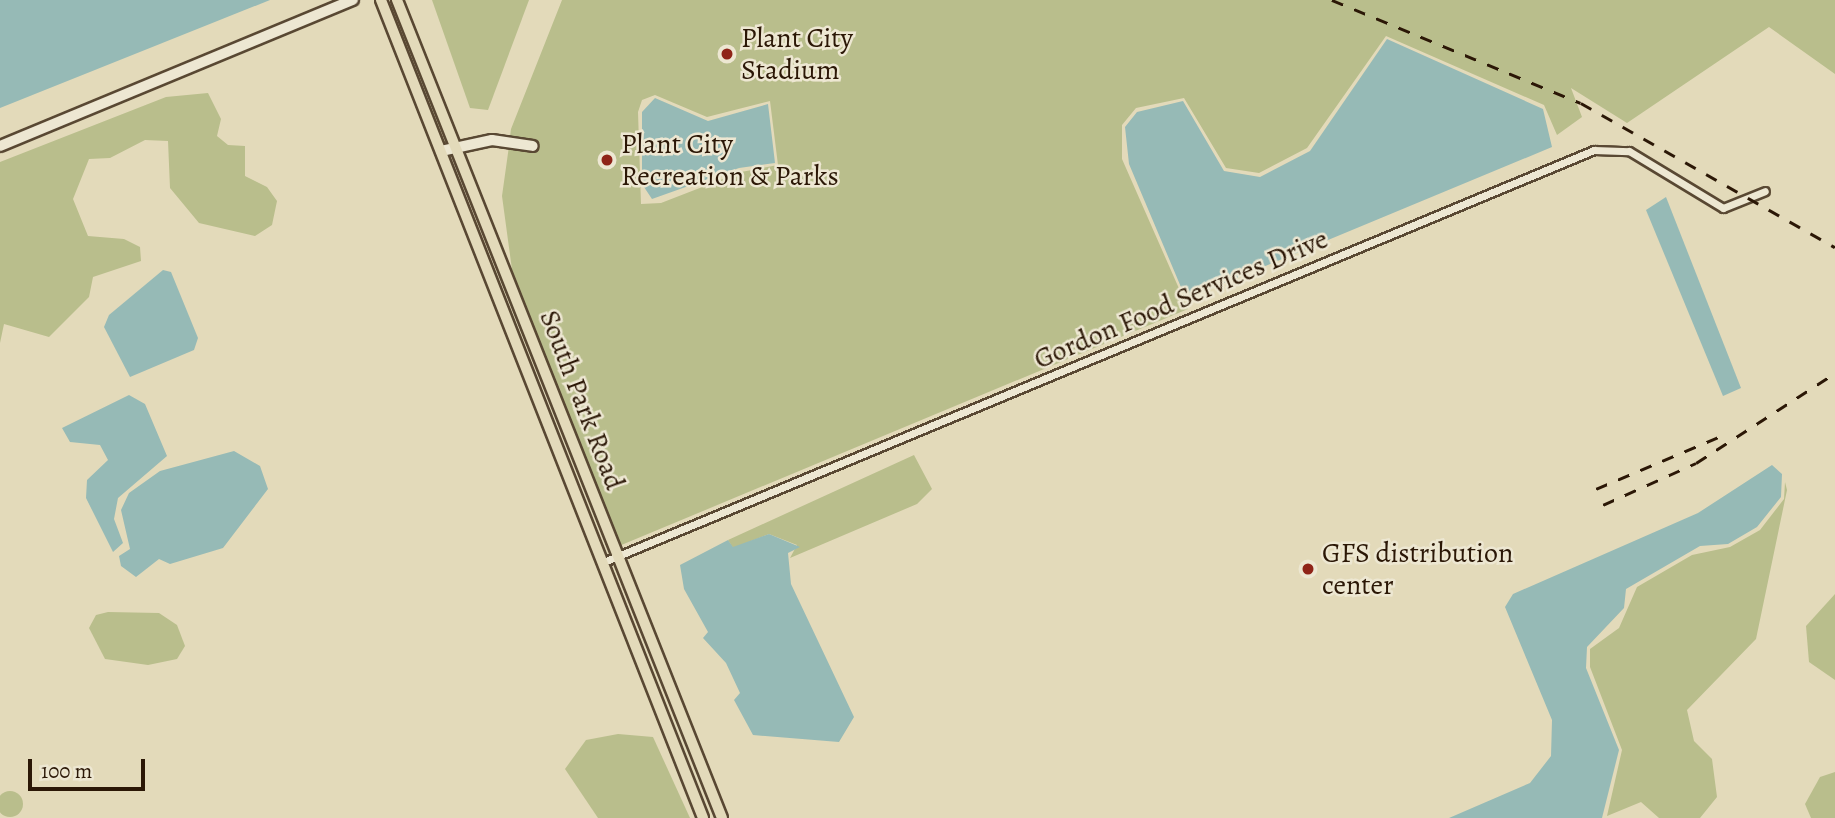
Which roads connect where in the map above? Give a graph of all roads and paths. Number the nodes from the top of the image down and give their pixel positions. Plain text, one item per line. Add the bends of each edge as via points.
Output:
1 (353, 0) edge
2 (381, 0) edge
3 (391, 0) edge
4 (397, 0) edge
5 (432, 86) junction
6 (0, 146) edge
7 (533, 146) dead end
8 (448, 150) junction
9 (1765, 191) dead end
10 (492, 277) junction
11 (571, 437) junction
12 (556, 438) junction
13 (619, 557) junction
14 (606, 561) junction
15 (639, 609) junction
16 (703, 818) edge
17 (722, 818) edge

1 - 6 street
2 - 8 main road, South Park Road
3 - 5 main road
4 - 5 main road, South Park Road
5 - 8 main road, South Park Road
7 - 8 street via 492,140
8 - 10 main road, South Park Road
8 - 11 main road, South Park Road via 501,258
9 - 13 street, Gordon Food Services Drive via 1723,208 1629,151 1594,150
10 - 11 main road via 508,291
10 - 12 main road, South Park Road
11 - 13 main road, South Park Road
12 - 13 main road
12 - 14 main road, South Park Road
13 - 14 street, Gordon Food Services Drive
13 - 15 main road, South Park Road
14 - 15 main road
14 - 16 main road, South Park Road
15 - 17 main road, South Park Road

